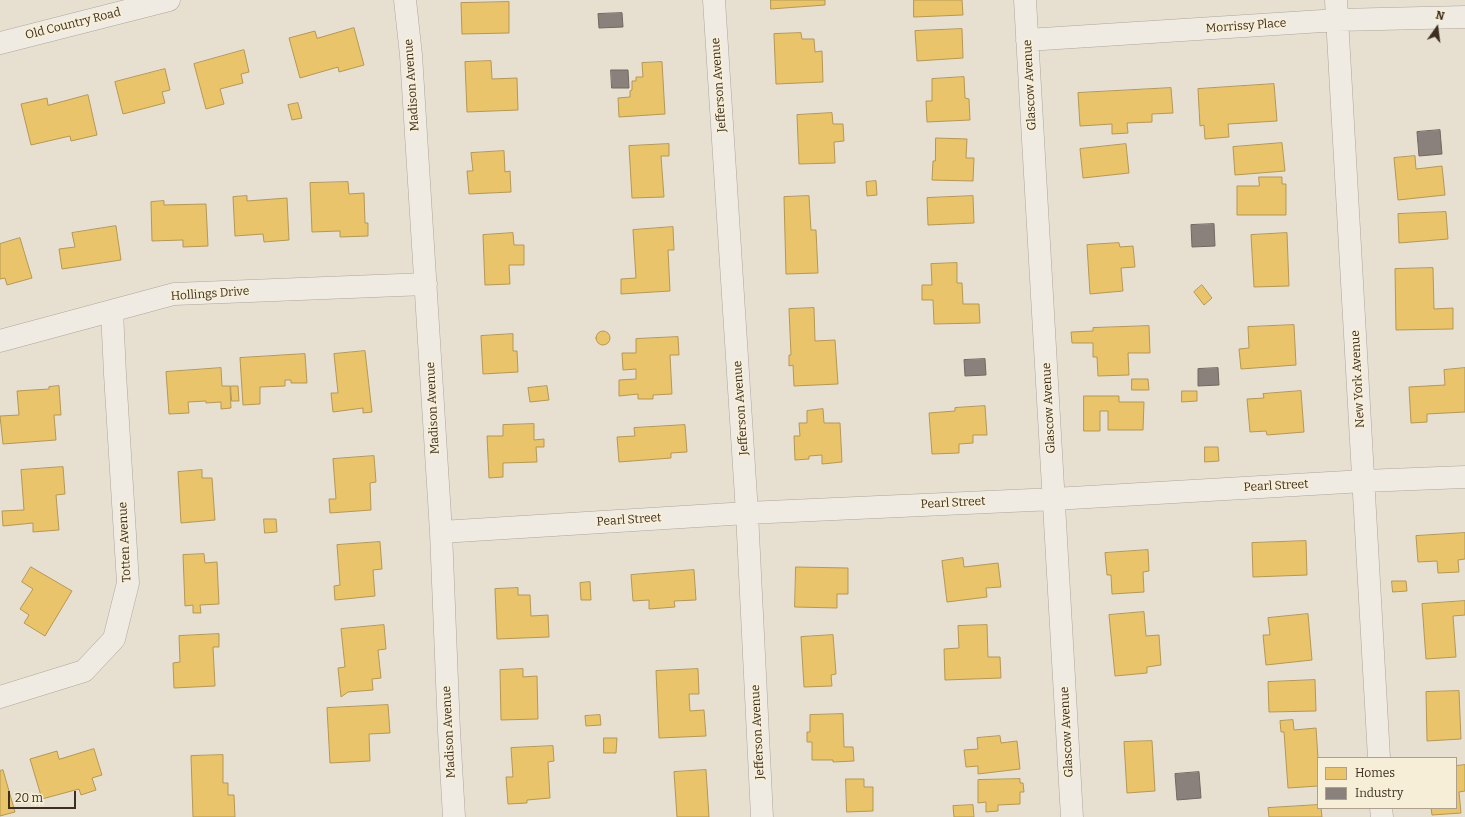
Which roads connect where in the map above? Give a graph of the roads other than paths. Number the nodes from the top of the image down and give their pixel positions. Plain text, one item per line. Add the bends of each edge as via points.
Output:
1 (405, 0) edge
2 (714, 0) edge
3 (1025, 0) edge
4 (158, 1) edge
5 (1337, 10) edge
6 (1465, 17) edge
7 (1027, 40) junction
8 (0, 43) edge
9 (426, 284) junction
10 (112, 311) junction
11 (0, 342) edge
12 (1465, 477) edge
13 (1364, 481) junction
14 (1054, 499) junction
15 (747, 513) junction
16 (441, 532) junction
17 (0, 697) edge
18 (1379, 757) edge
19 (454, 817) edge
20 (762, 817) edge
21 (1072, 817) edge

1 - 9 street, Madison Avenue via 412,63
2 - 15 street, Jefferson Avenue
3 - 7 street, Glascow Avenue
4 - 8 street, Old Country Road
5 - 6 street, Morrissy Place
5 - 7 street, Morrissy Place
5 - 13 street, New York Avenue
7 - 14 street, Glascow Avenue
9 - 10 street, Hollings Drive via 174,294
9 - 16 street, Madison Avenue
10 - 11 street, Hollings Drive
10 - 17 street, Totten Avenue via 128,583 114,639 84,671
12 - 13 street, Pearl Street
13 - 14 street, Pearl Street
13 - 18 street, New York Avenue
14 - 15 street, Pearl Street
14 - 21 street, Glascow Avenue
15 - 16 street, Pearl Street
15 - 20 street, Jefferson Avenue
16 - 19 street, Madison Avenue

